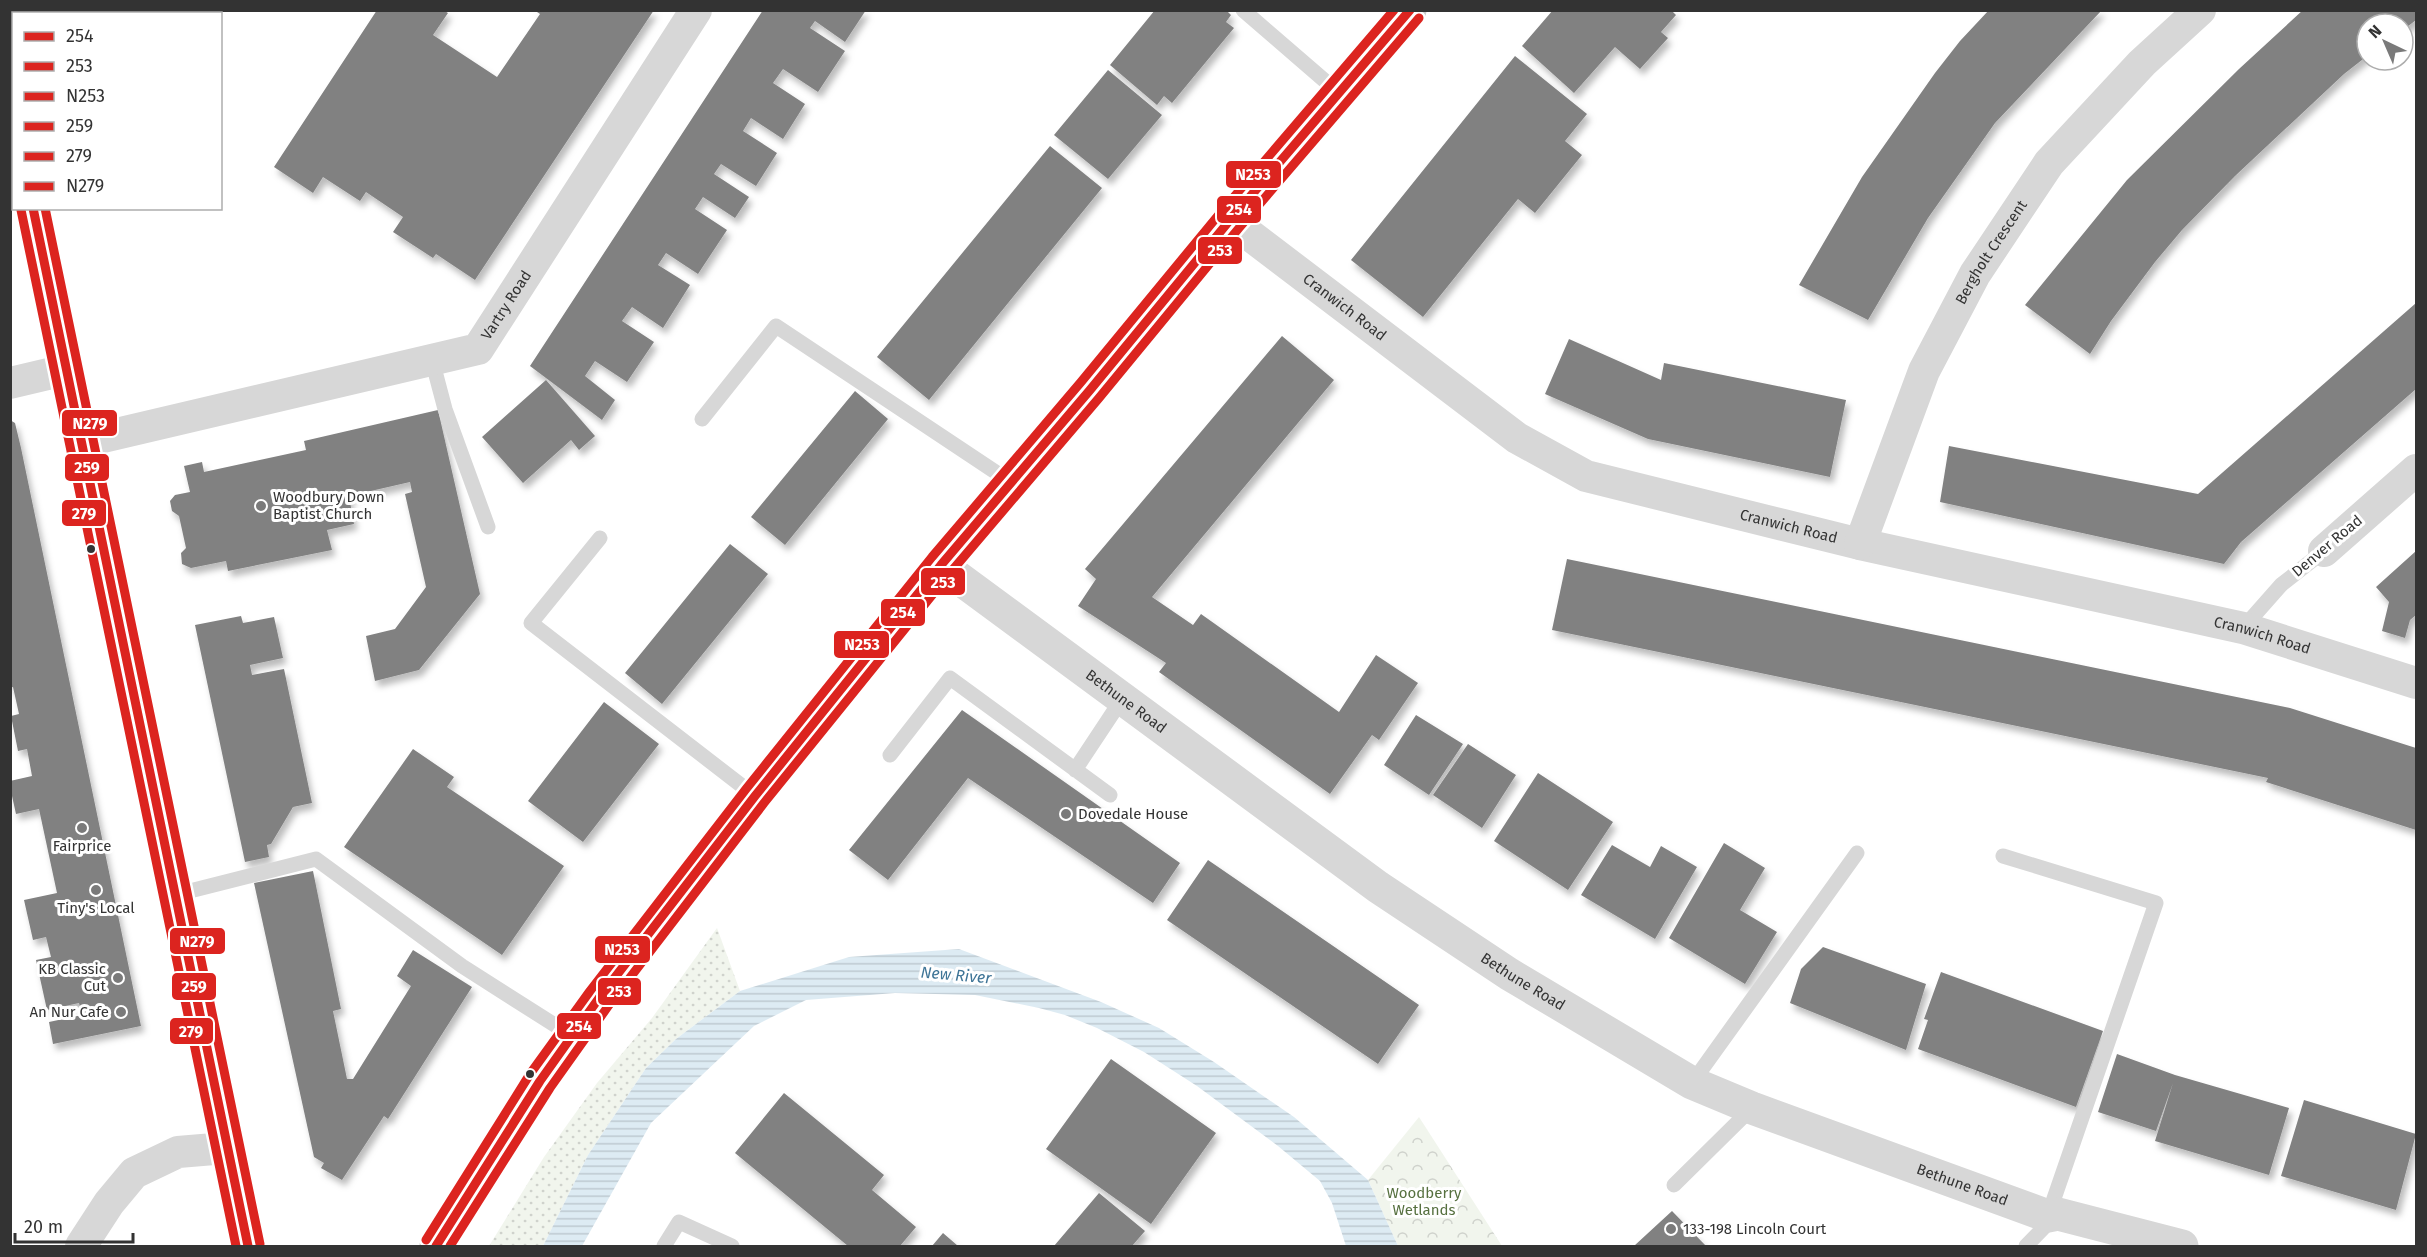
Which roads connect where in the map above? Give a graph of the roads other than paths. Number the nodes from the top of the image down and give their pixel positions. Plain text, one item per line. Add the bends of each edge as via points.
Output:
1 (696, 10) edge
2 (1243, 10) edge
3 (1410, 10) edge
4 (2200, 10) edge
5 (1339, 93) junction
6 (33, 210) edge
7 (1230, 220) junction
8 (432, 360) junction
9 (65, 370) junction
10 (12, 383) edge
11 (702, 419) dead end
12 (82, 442) junction
13 (2416, 470) edge
14 (1012, 483) junction
15 (488, 527) dead end
16 (600, 538) dead end
17 (1860, 544) junction
18 (2324, 550) joint
19 (941, 565) junction
20 (2243, 628) junction
21 (2416, 683) edge
22 (1122, 699) junction
23 (890, 755) dead end
24 (1075, 770) junction
25 (1110, 795) dead end
26 (755, 796) junction
27 (1857, 853) dead end
28 (2002, 856) dead end
29 (174, 895) junction
30 (572, 1036) junction
31 (1692, 1083) junction
32 (1752, 1108) junction
33 (226, 1148) junction
34 (1674, 1185) dead end
35 (2053, 1215) junction
36 (81, 1246) edge
37 (248, 1246) edge
38 (436, 1246) edge
39 (664, 1246) edge
40 (732, 1246) edge
41 (2026, 1246) edge
42 (2182, 1246) edge

1 - 8 street, Vartry Road via 478,349
2 - 5 lane
3 - 5 main road
4 - 17 street, Bergholt Crescent via 2142,63 2049,163 1975,274 1923,371
5 - 7 main road
6 - 9 highway
7 - 14 main road
7 - 17 street, Cranwich Road via 1517,438 1586,476
8 - 12 street, Vartry Road
8 - 15 lane via 445,409
9 - 10 street
9 - 12 highway
11 - 14 lane via 776,326
12 - 29 highway
13 - 18 street, Denver Road
14 - 19 main road
16 - 26 lane via 531,623
17 - 20 street, Cranwich Road
18 - 20 lane, Denver Road via 2281,585
19 - 22 street, Bethune Road
19 - 26 main road
20 - 21 street, Cranwich Road
22 - 24 lane
22 - 31 street, Bethune Road via 1380,888 1509,974
23 - 24 lane via 950,678
24 - 25 lane
26 - 30 main road
27 - 31 lane
28 - 35 lane via 2156,903
29 - 30 lane via 316,859 462,966
29 - 33 highway
30 - 38 main road
31 - 32 street, Bethune Road
32 - 34 lane
32 - 35 street, Bethune Road
33 - 36 street via 178,1152 134,1173
33 - 37 highway
35 - 41 lane
35 - 42 street, Bethune Road
39 - 40 lane via 679,1222

